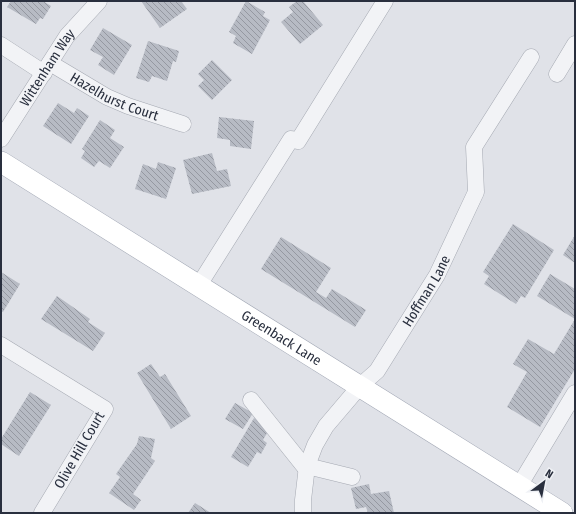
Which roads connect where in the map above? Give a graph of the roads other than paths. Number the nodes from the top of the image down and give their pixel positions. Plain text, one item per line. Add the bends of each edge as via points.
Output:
1 (99, 1) edge
2 (385, 1) edge
3 (575, 44) edge
4 (1, 45) edge
5 (531, 58) dead end
6 (47, 68) junction
7 (557, 74) dead end
8 (183, 124) dead end
9 (1, 139) edge
10 (1, 162) edge
11 (199, 285) junction
12 (1, 345) edge
13 (360, 386) junction
14 (575, 393) edge
15 (251, 400) dead end
16 (307, 468) junction
17 (352, 477) dead end
18 (519, 486) junction
19 (42, 513) edge
20 (303, 513) edge
21 (562, 513) edge

1 - 6 street, Wittenham Way via 67,36
2 - 11 street via 298,141 291,139
3 - 7 street
4 - 6 street, Hazelhurst Court
5 - 13 street, Hoffman Lane via 474,147 476,192 438,275 377,371
6 - 8 street, Hazelhurst Court via 128,106
6 - 9 street, Wittenham Way
10 - 11 main road, Greenback Lane
11 - 13 main road, Greenback Lane
12 - 19 street, Olive Hill Court via 105,409
13 - 16 street, Hoffman Lane via 326,426 315,445
13 - 18 main road, Greenback Lane
14 - 18 street
15 - 16 street
16 - 17 street
16 - 20 street, Hoffman Lane
18 - 21 main road, Greenback Lane

